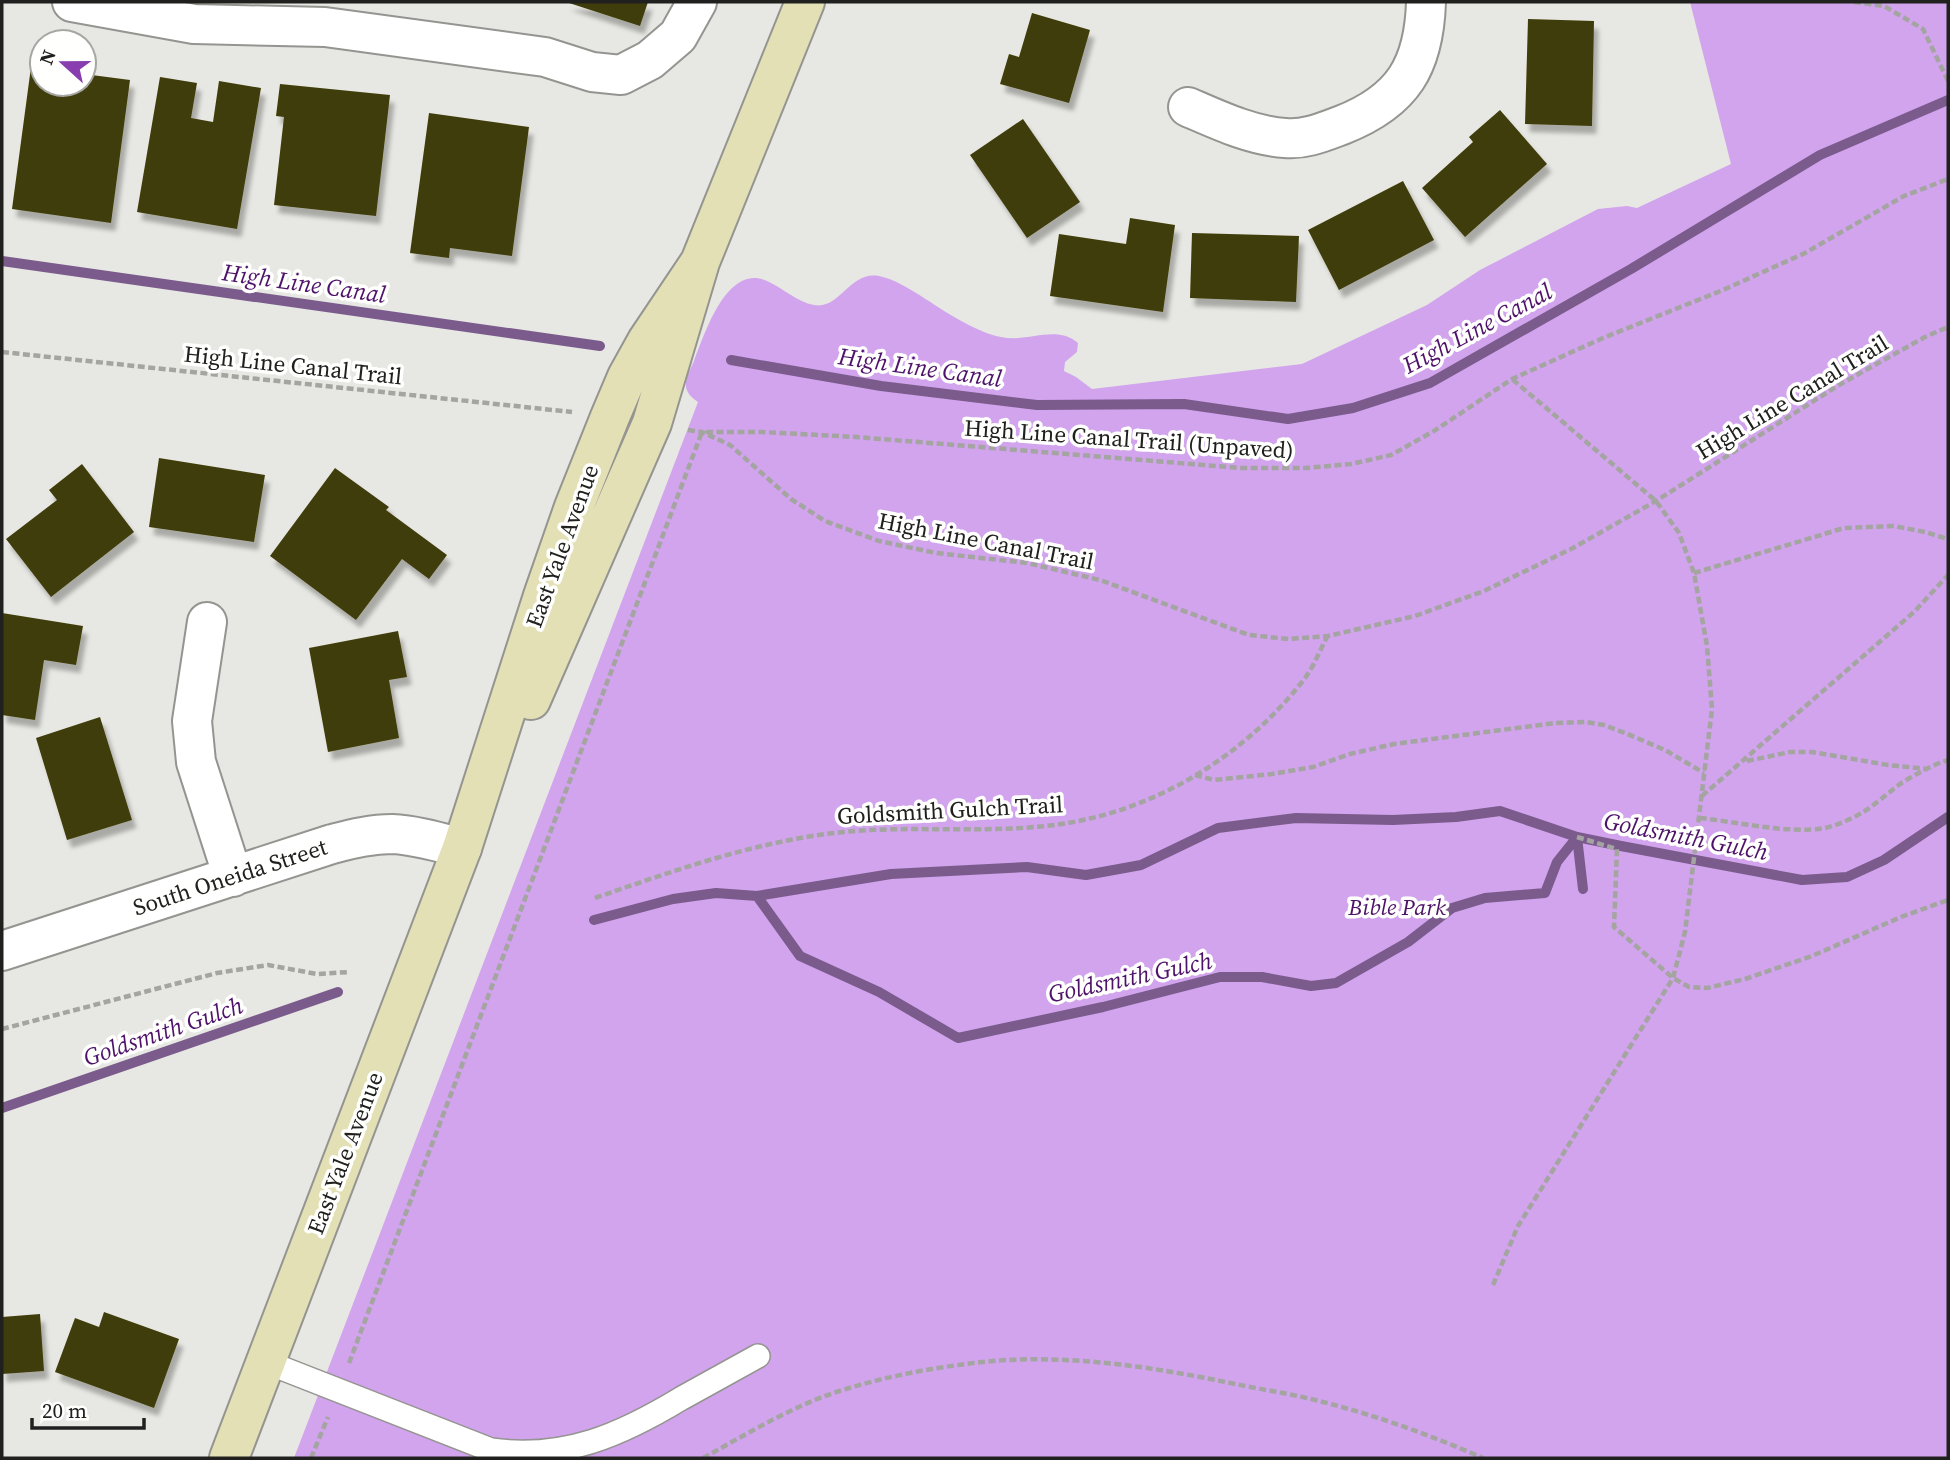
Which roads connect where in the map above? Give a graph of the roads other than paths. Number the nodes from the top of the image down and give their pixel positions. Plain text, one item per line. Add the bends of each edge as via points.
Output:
1 (72, 2) edge
2 (697, 2) edge
3 (805, 2) edge
4 (1426, 2) edge
5 (1188, 107) dead end
6 (207, 622) dead end
7 (462, 848) junction
8 (233, 877) junction
9 (2, 951) edge
10 (758, 1356) dead end
11 (266, 1362) junction
12 (229, 1458) edge

1 - 2 street via 194,24 325,27 545,57 592,72 621,75 650,60 678,36
3 - 7 main road, East Yale Avenue via 700,262 647,341 610,417 543,596
4 - 5 street via 1419,55 1409,75 1384,102 1351,122 1288,139
6 - 8 street via 192,721 196,762
7 - 8 street, South Oneida Street via 401,835 365,836
7 - 11 main road, East Yale Avenue
8 - 9 street, South Oneida Street
10 - 11 lane via 608,1440 575,1452 521,1456 491,1450
11 - 12 main road, East Yale Avenue

